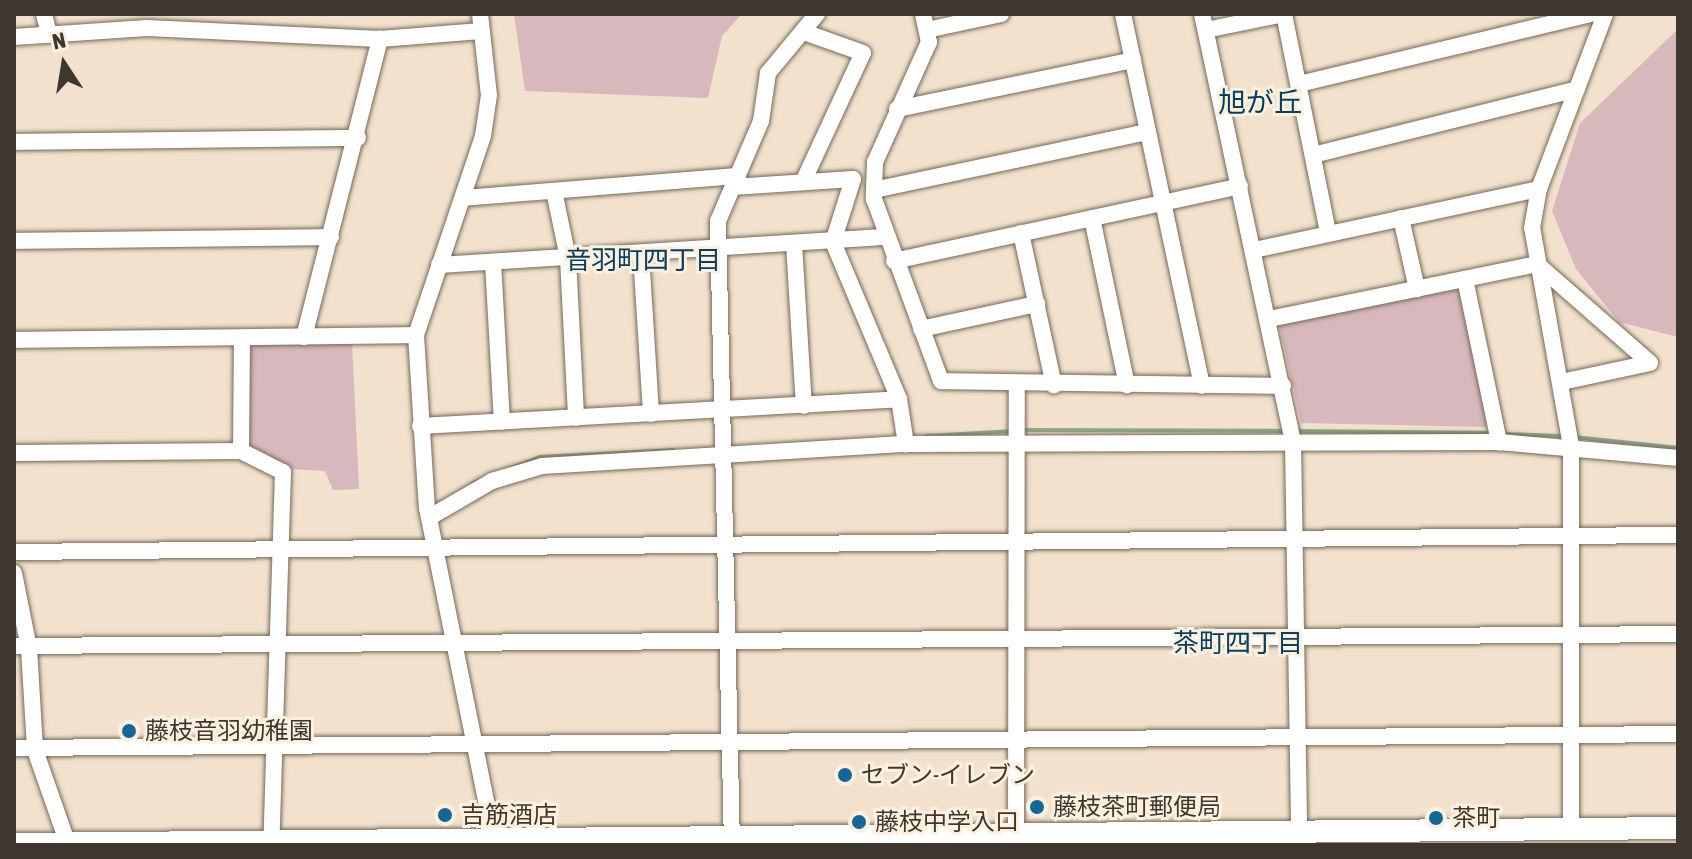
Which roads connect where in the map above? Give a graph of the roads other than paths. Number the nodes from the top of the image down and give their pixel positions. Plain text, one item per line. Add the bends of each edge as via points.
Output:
1 (44, 14) edge
2 (817, 14) edge
3 (1001, 14) edge
4 (1123, 14) edge
5 (1284, 14) edge
6 (1591, 14) edge
7 (1605, 14) edge
8 (925, 22) edge
9 (1204, 22) edge
10 (481, 23) edge
11 (804, 32) junction
12 (49, 34) junction
13 (14, 37) edge
14 (380, 39) junction
15 (1133, 60) junction
16 (1299, 84) junction
17 (1577, 89) junction
18 (897, 109) junction
19 (1148, 132) junction
20 (358, 138) junction
21 (14, 142) edge
22 (1313, 155) junction
23 (736, 182) junction
24 (803, 182) junction
25 (1240, 186) junction
26 (1539, 189) junction
27 (874, 190) junction
28 (554, 191) junction
29 (463, 198) junction
30 (1163, 203) junction
31 (1092, 218) junction
32 (1401, 218) junction
33 (1021, 233) junction
34 (1328, 233) junction
35 (331, 237) junction
36 (883, 237) junction
37 (14, 241) edge
38 (833, 242) junction
39 (794, 244) junction
40 (719, 249) junction
41 (1254, 250) junction
42 (641, 254) junction
43 (568, 258) junction
44 (894, 261) junction
45 (493, 262) junction
46 (1537, 264) junction
47 (439, 265) junction
48 (1465, 279) junction
49 (1417, 289) junction
50 (1037, 304) junction
51 (1269, 319) junction
52 (921, 329) junction
53 (416, 335) junction
54 (304, 337) junction
55 (242, 338) junction
56 (14, 340) edge
57 (1561, 382) junction
58 (1017, 384) junction
59 (1054, 385) junction
60 (1127, 385) junction
61 (1202, 386) junction
62 (1283, 386) junction
63 (899, 399) junction
64 (804, 406) junction
65 (725, 411) junction
66 (651, 414) junction
67 (576, 418) junction
68 (502, 422) junction
69 (420, 426) junction
70 (1015, 439) junction
71 (1293, 441) junction
72 (1499, 442) junction
73 (906, 444) junction
74 (1571, 446) junction
75 (241, 451) junction
76 (14, 453) edge
77 (728, 454) junction
78 (1678, 458) edge
79 (430, 517) junction
80 (1678, 535) edge
81 (1570, 537) junction
82 (1292, 540) junction
83 (1016, 542) junction
84 (728, 545) junction
85 (438, 547) junction
86 (283, 551) junction
87 (14, 552) edge
88 (14, 573) edge
89 (1678, 634) edge
90 (1293, 635) junction
91 (1571, 635) junction
92 (1016, 639) junction
93 (731, 642) junction
94 (456, 644) junction
95 (21, 647) edge
96 (281, 647) junction
97 (1678, 734) edge
98 (1572, 735) junction
99 (1294, 737) junction
100 (1017, 740) junction
101 (732, 744) junction
102 (477, 746) junction
103 (14, 748) edge
104 (276, 749) junction
105 (35, 750) junction
106 (1678, 828) edge
107 (1571, 830) junction
108 (1016, 834) junction
109 (1299, 838) edge
110 (894, 840) edge
111 (732, 841) edge
112 (495, 842) edge
113 (272, 843) edge
114 (14, 844) edge
115 (75, 844) edge

1 - 12 street
2 - 11 street
3 - 8 street
4 - 15 street
5 - 9 street
5 - 16 street
6 - 16 street
7 - 17 street
8 - 18 street via 929,42
9 - 25 street
10 - 14 street
10 - 29 street via 489,95
11 - 23 street via 768,73 761,121
11 - 24 street via 863,53
12 - 13 street
12 - 14 street via 147,28
14 - 20 street
15 - 18 street
15 - 19 street
16 - 22 street
17 - 22 street
17 - 26 street
18 - 27 street via 875,162
19 - 27 street
19 - 30 street
20 - 21 street
20 - 35 street
22 - 34 street
23 - 24 street
23 - 28 street
23 - 40 street via 718,221
24 - 38 street via 853,179
25 - 30 street
25 - 41 street
26 - 32 street
26 - 46 street via 1532,228
27 - 36 street
28 - 29 street
28 - 43 street
29 - 47 street
30 - 31 street
30 - 61 street
31 - 33 street
31 - 60 street
32 - 34 street
32 - 49 street
33 - 44 street
33 - 50 street
34 - 41 street
35 - 37 street
35 - 54 street
36 - 38 street
36 - 44 street
38 - 39 street
38 - 63 street
39 - 40 street
39 - 64 street
40 - 42 street
40 - 65 street
41 - 51 street
42 - 43 street
42 - 66 street
43 - 45 street
43 - 67 street
44 - 52 street
45 - 47 street
45 - 68 street
46 - 48 street
46 - 57 street
46 - 57 street via 1650,363
47 - 53 street
48 - 49 street
48 - 72 street
49 - 51 street
50 - 52 street
50 - 59 street
51 - 62 street
52 - 58 street via 941,381
53 - 54 street
53 - 69 street
54 - 55 street
55 - 56 street
55 - 75 street
57 - 74 street
58 - 59 street
58 - 70 street
59 - 60 street
60 - 61 street
61 - 62 street
62 - 71 street
63 - 64 street
63 - 73 street
64 - 65 street
65 - 66 street
65 - 77 street
66 - 67 street
67 - 68 street
68 - 69 street
69 - 79 street
70 - 71 street
70 - 73 street
70 - 83 street
71 - 72 street
71 - 82 street
72 - 74 street
73 - 77 street
74 - 78 street
74 - 81 street
75 - 76 street
75 - 86 street via 283,472
77 - 79 street via 524,468
77 - 84 street
79 - 85 street
80 - 81 street
81 - 82 street
81 - 91 street
82 - 83 street
82 - 90 street
83 - 84 street
83 - 92 street
84 - 85 street
84 - 93 street
85 - 86 street
85 - 94 street
86 - 87 street
86 - 96 street
88 - 95 street
89 - 91 street
90 - 91 street
90 - 92 street
90 - 99 street
91 - 98 street
92 - 93 street
92 - 100 street
93 - 94 street
93 - 101 street
94 - 96 street
94 - 102 street
95 - 96 street
95 - 105 street
96 - 104 street
97 - 98 street
98 - 99 street
98 - 107 street
99 - 100 street
99 - 109 street
100 - 101 street
100 - 108 street
101 - 102 street
101 - 111 street
102 - 104 street
102 - 112 street
103 - 105 street
104 - 105 street
104 - 113 street
105 - 115 street
106 - 107 street
107 - 109 street
108 - 109 street
108 - 110 street
110 - 111 street
111 - 112 street
112 - 113 street
113 - 115 street
114 - 115 street

